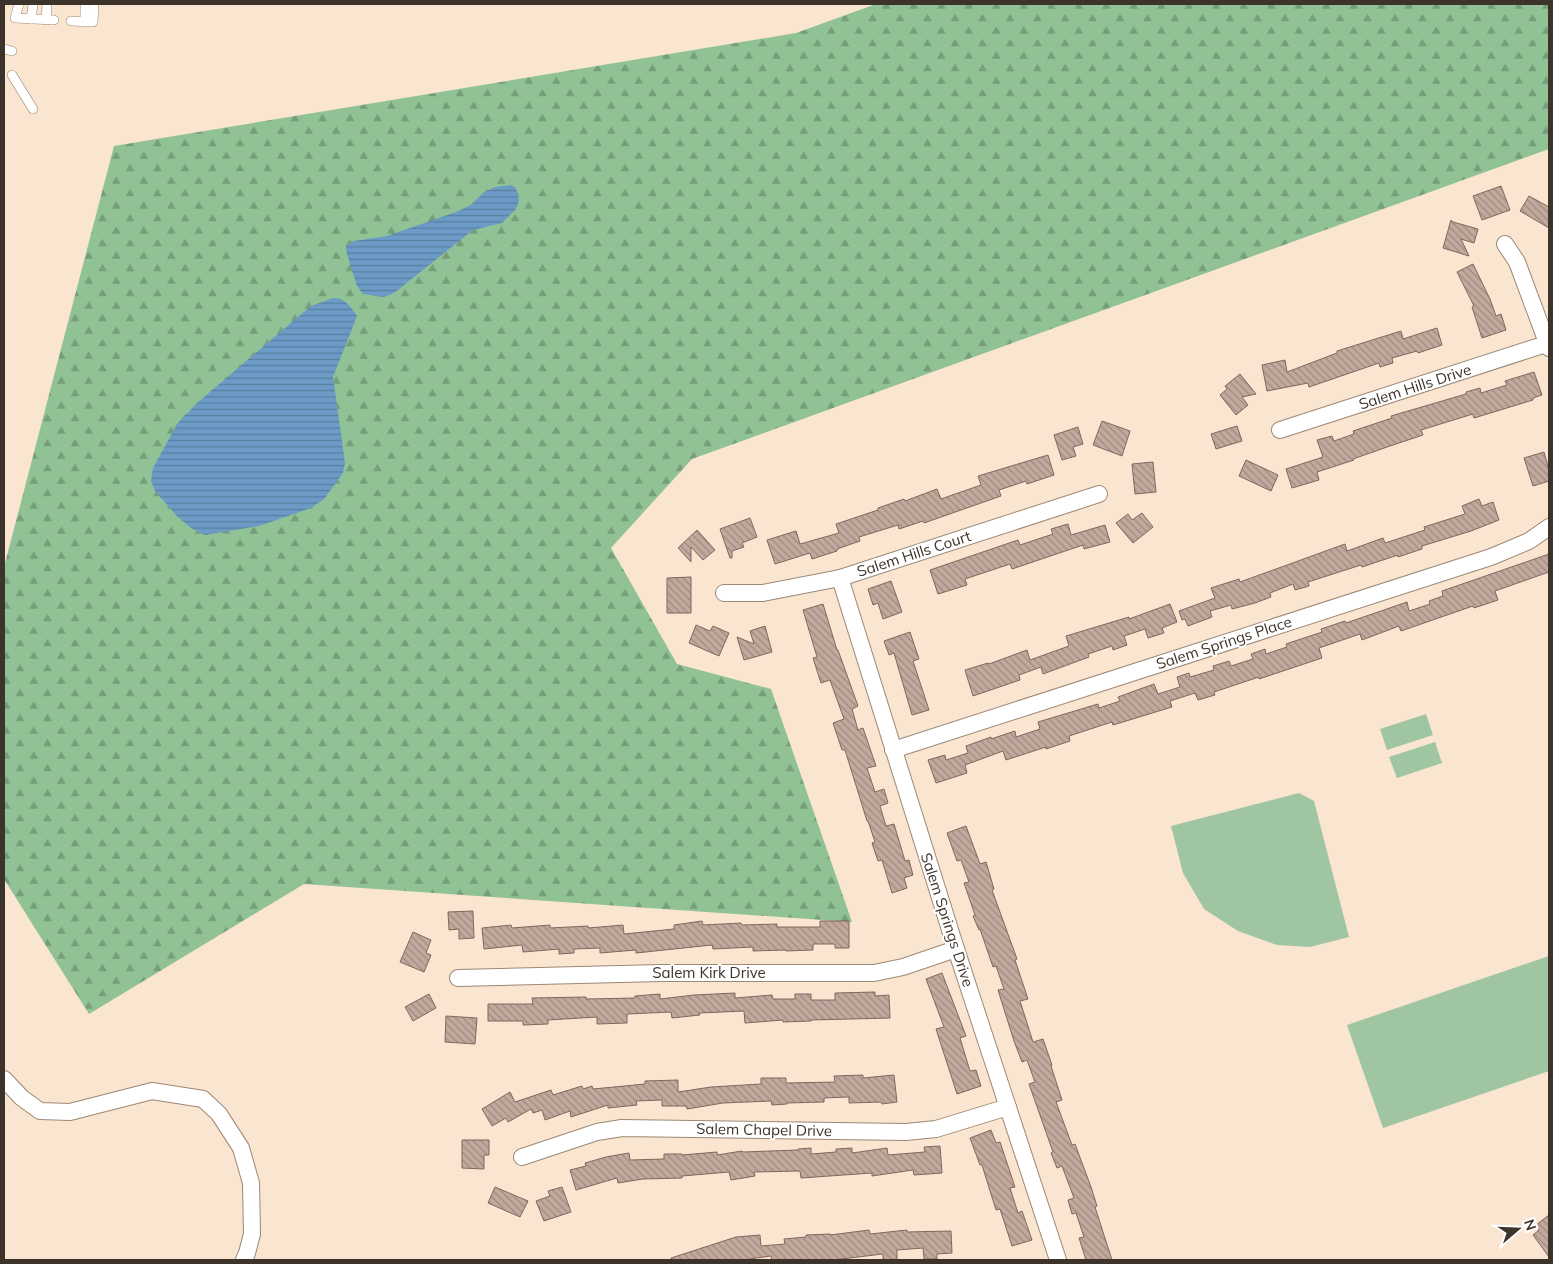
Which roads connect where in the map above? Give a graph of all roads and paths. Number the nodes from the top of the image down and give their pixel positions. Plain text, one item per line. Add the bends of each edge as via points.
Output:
1 (19, 4) edge
2 (33, 4) edge
3 (47, 4) edge
4 (94, 4) edge
5 (85, 6) dead end
6 (31, 19) junction
7 (71, 21) dead end
8 (85, 22) junction
9 (12, 75) dead end
10 (33, 109) dead end
11 (1505, 244) dead end
12 (1549, 345) edge
13 (1280, 430) dead end
14 (1099, 494) dead end
15 (1549, 527) edge
16 (840, 578) junction
17 (724, 593) dead end
18 (893, 750) junction
19 (956, 949) junction
20 (458, 978) dead end
21 (4, 1080) edge
22 (1008, 1107) junction
23 (522, 1157) dead end
24 (244, 1260) edge
25 (1057, 1260) edge

1 - 6 lane via 15,18
2 - 6 lane
3 - 6 lane via 50,20
4 - 8 lane via 93,22
5 - 8 lane
7 - 8 lane
9 - 10 lane
11 - 12 street via 1517,262
12 - 13 street, Salem Hills Drive
14 - 16 street, Salem Hills Court
15 - 18 street, Salem Springs Place via 1529,541 1491,557
16 - 17 street, Salem Hills Court via 763,593
16 - 18 street, Salem Springs Drive
18 - 19 street, Salem Springs Drive
19 - 20 street, Salem Kirk Drive via 874,974 662,973
19 - 22 street, Salem Springs Drive
21 - 24 street via 40,1111 70,1112 152,1090 203,1099 219,1114 241,1148 251,1183 252,1234
22 - 23 street, Salem Chapel Drive via 936,1129 906,1132 622,1128 597,1132
22 - 25 street, Salem Springs Drive

